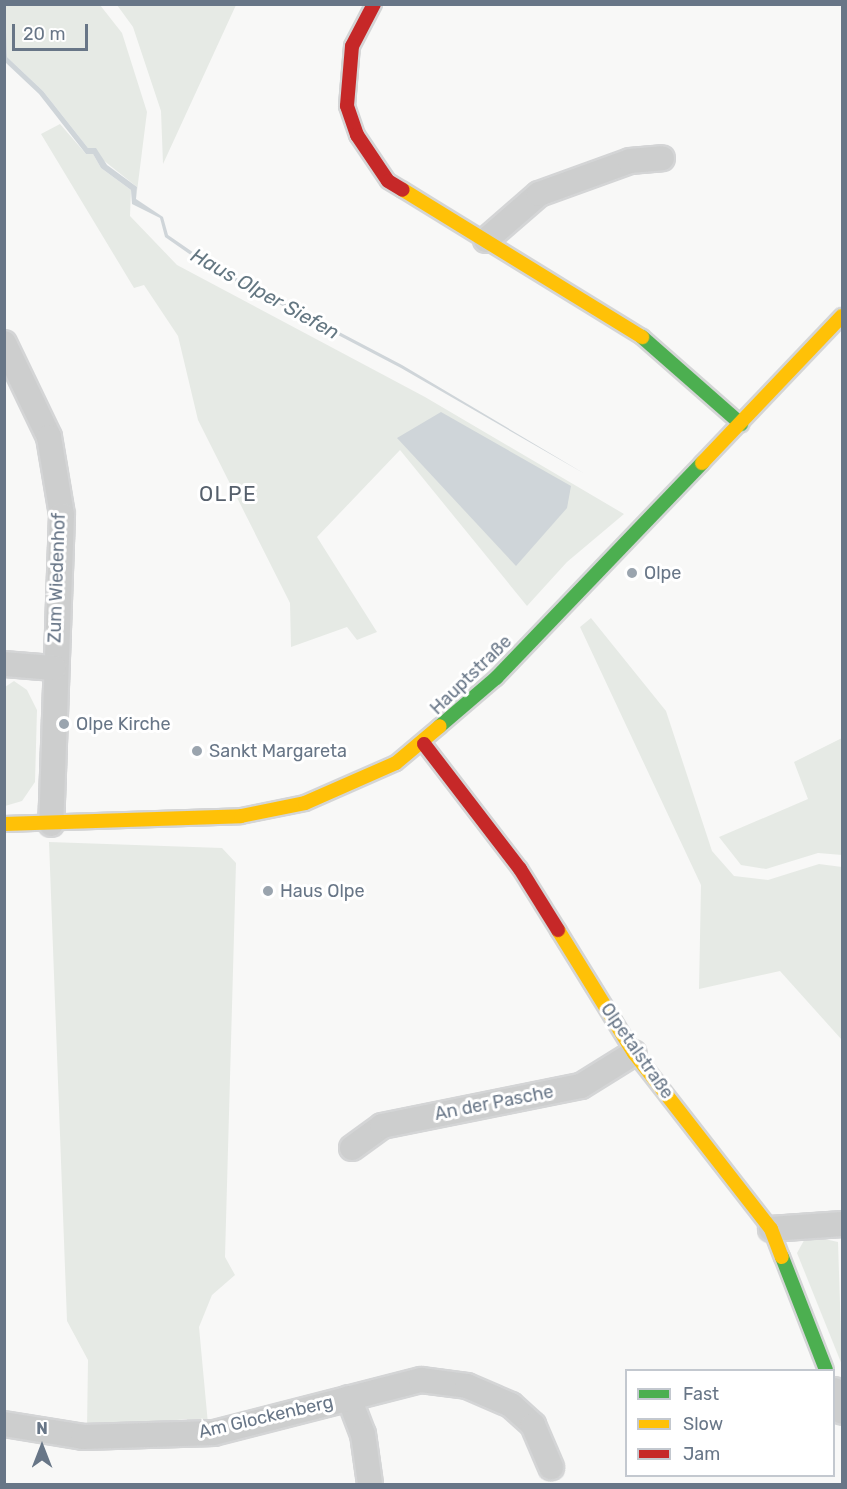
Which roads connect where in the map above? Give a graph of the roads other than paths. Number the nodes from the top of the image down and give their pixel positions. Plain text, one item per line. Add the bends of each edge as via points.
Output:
1 (374, 4) edge
2 (662, 158) dead end
3 (486, 240) junction
4 (843, 316) edge
5 (4, 343) edge
6 (741, 424) junction
7 (4, 664) edge
8 (54, 668) junction
9 (424, 744) junction
10 (4, 824) edge
11 (51, 824) junction
12 (634, 1053) junction
13 (352, 1149) dead end
14 (843, 1224) edge
15 (771, 1229) junction
16 (825, 1369) edge
17 (835, 1392) edge
18 (349, 1398) junction
19 (843, 1412) edge
20 (4, 1424) edge
21 (551, 1467) dead end
22 (370, 1485) edge

1 - 3 street via 352,46 347,75 347,106 357,135 388,181 412,201
2 - 3 street via 630,161 539,194
3 - 6 street via 637,333
4 - 6 street, Hauptstraße
5 - 8 street, Zum Wiedenhof via 49,437 62,515
6 - 9 street, Hauptstraße via 496,678
7 - 8 street
8 - 11 street, Zum Wiedenhof
9 - 11 street, Hauptstraße via 369,778 273,810 179,821
9 - 12 street, Olpetalstraße via 520,869
10 - 11 street, Hauptstraße
12 - 13 street, An der Pasche via 582,1086 382,1126
12 - 15 street, Olpetalstraße
14 - 15 street
15 - 16 street, Olpetalstraße
17 - 19 street
18 - 20 street, Am Glockenberg via 214,1433 138,1439
18 - 21 street, Am Glockenberg via 421,1380 467,1386 511,1405 533,1425
18 - 22 street, Am Glockenberg via 363,1434

